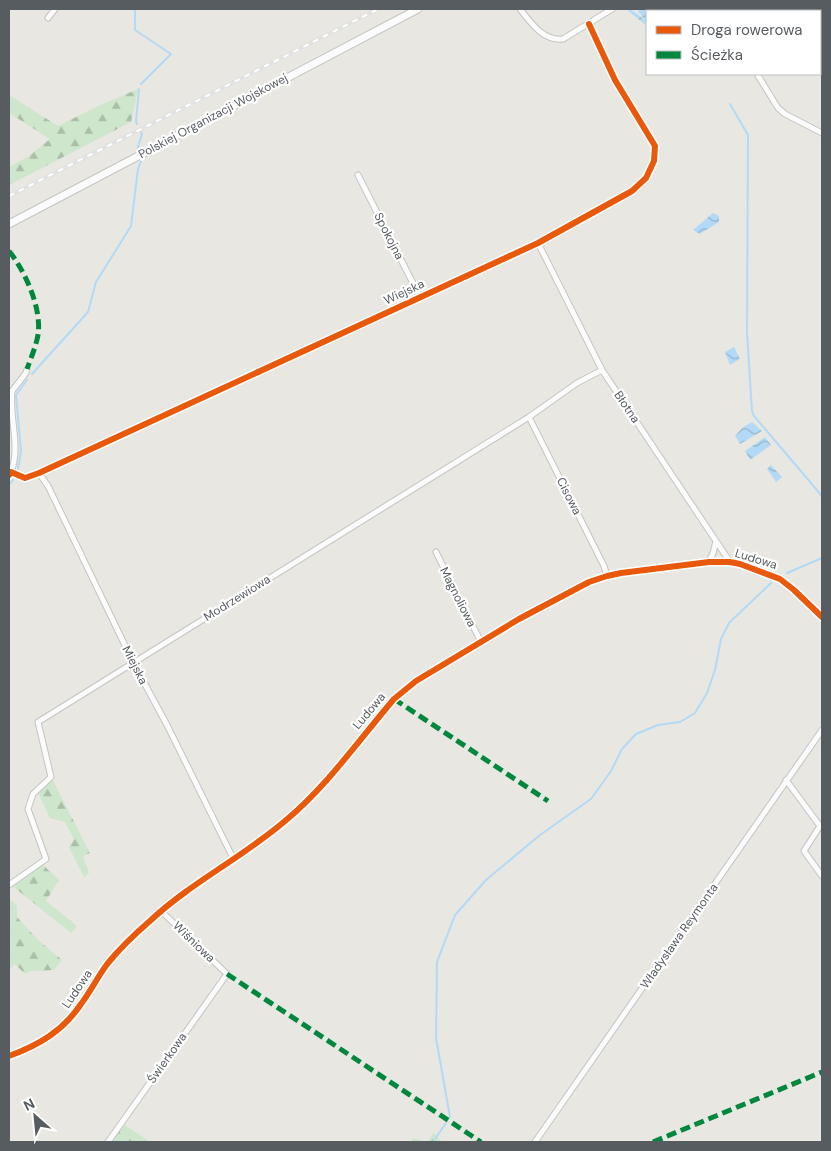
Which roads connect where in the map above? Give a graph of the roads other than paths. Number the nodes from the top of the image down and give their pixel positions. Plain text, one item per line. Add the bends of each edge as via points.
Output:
1 (55, 9) edge
2 (418, 9) edge
3 (520, 9) edge
4 (612, 9) edge
5 (48, 18) dead end
6 (589, 24) junction
7 (758, 75) edge
8 (822, 133) edge
9 (358, 175) dead end
10 (9, 224) edge
11 (538, 243) junction
12 (420, 297) junction
13 (27, 368) dead end
14 (602, 370) junction
15 (529, 417) junction
16 (39, 473) junction
17 (10, 474) edge
18 (716, 540) junction
19 (436, 552) dead end
20 (709, 562) junction
21 (730, 562) junction
22 (606, 576) junction
23 (822, 617) edge
24 (481, 642) junction
25 (133, 662) junction
26 (822, 730) edge
27 (786, 780) junction
28 (233, 858) junction
29 (822, 876) edge
30 (9, 885) edge
31 (161, 910) junction
32 (227, 974) joint
33 (9, 1056) edge
34 (108, 1142) edge
35 (535, 1142) edge

1 - 5 street
2 - 10 main road, Polskiej Organizacji Wojskowej
3 - 6 street via 537,28 556,40
4 - 6 street
6 - 11 street, Wiejska via 615,80 654,146 654,162 646,178 632,191
7 - 8 street via 778,108
9 - 12 street, Spokojna
11 - 12 street, Wiejska
11 - 14 street, Błotna
12 - 16 street, Wiejska
13 - 17 street via 12,392 16,449
14 - 15 street, Modrzewiowa via 577,383
14 - 18 street, Błotna
15 - 22 street, Cisowa via 604,566
15 - 25 street, Modrzewiowa
16 - 17 street, Wiejska via 25,478
16 - 25 street, Miejska
18 - 20 street
18 - 21 street, Błotna
19 - 24 street, Magnoliowa
20 - 21 street, Ludowa
20 - 22 street, Ludowa
21 - 23 street, Ludowa via 780,579
22 - 24 street, Ludowa
24 - 28 street, Ludowa via 404,689 305,802 283,823
25 - 28 street, Miejska
25 - 30 street, Modrzewiowa via 38,722 51,777 33,794 28,809 46,859
26 - 27 street, Władysława Reymonta
27 - 29 street via 820,826 804,851
27 - 35 street, Władysława Reymonta
28 - 31 street, Ludowa
31 - 32 street, Wiśniowa
31 - 33 street, Ludowa via 108,964 71,1018 58,1031 42,1042
32 - 34 street, Świerkowa

